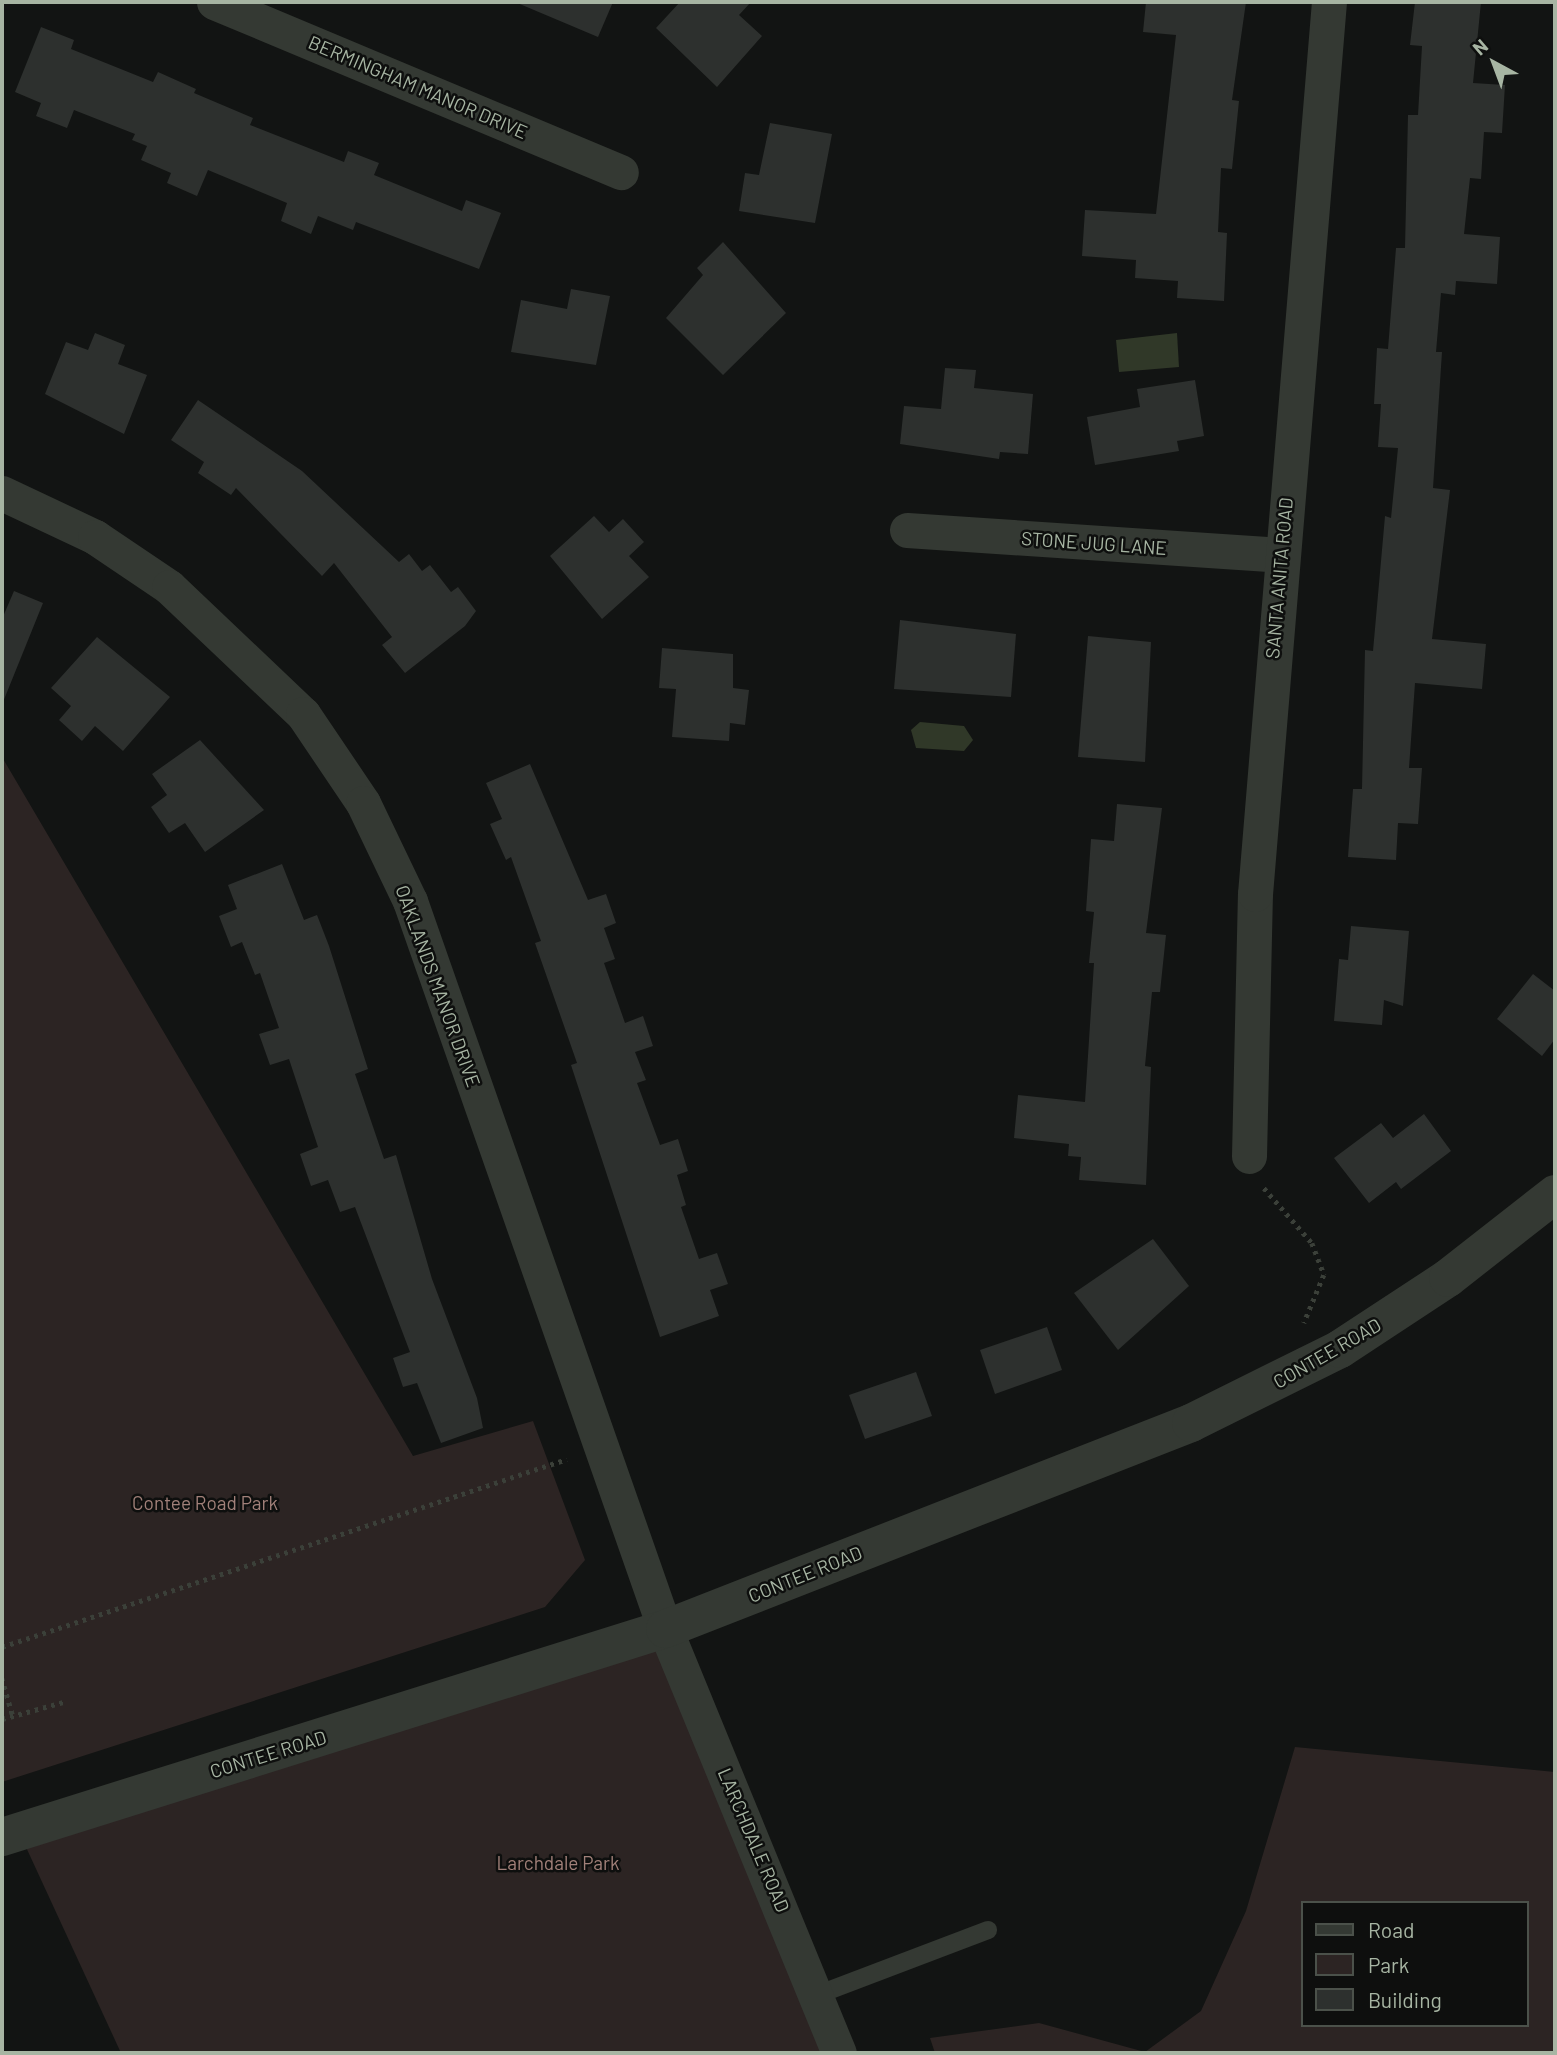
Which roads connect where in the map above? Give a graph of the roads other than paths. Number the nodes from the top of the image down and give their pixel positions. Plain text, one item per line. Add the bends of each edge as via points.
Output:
1 (214, 2) edge
2 (1329, 2) edge
3 (621, 172) dead end
4 (2, 493) edge
5 (907, 530) dead end
6 (1281, 555) junction
7 (1250, 1156) road end
8 (1555, 1194) edge
9 (665, 1629) junction
10 (2, 1838) edge
11 (988, 1930) dead end
12 (817, 1995) junction
13 (839, 2053) edge

1 - 3 street, BERMINGHAM MANOR DRIVE
2 - 6 street, SANTA ANITA ROAD
4 - 9 street, OAKLANDS MANOR DRIVE via 95,537 180,596 303,713 363,803 410,901
5 - 6 street, STONE JUG LANE
6 - 7 street, SANTA ANITA ROAD via 1250,982
8 - 9 street, CONTEE ROAD via 1448,1278 1270,1387
9 - 10 street, CONTEE ROAD
9 - 12 street, LARCHDALE ROAD
11 - 12 lane
12 - 13 street, LARCHDALE ROAD

